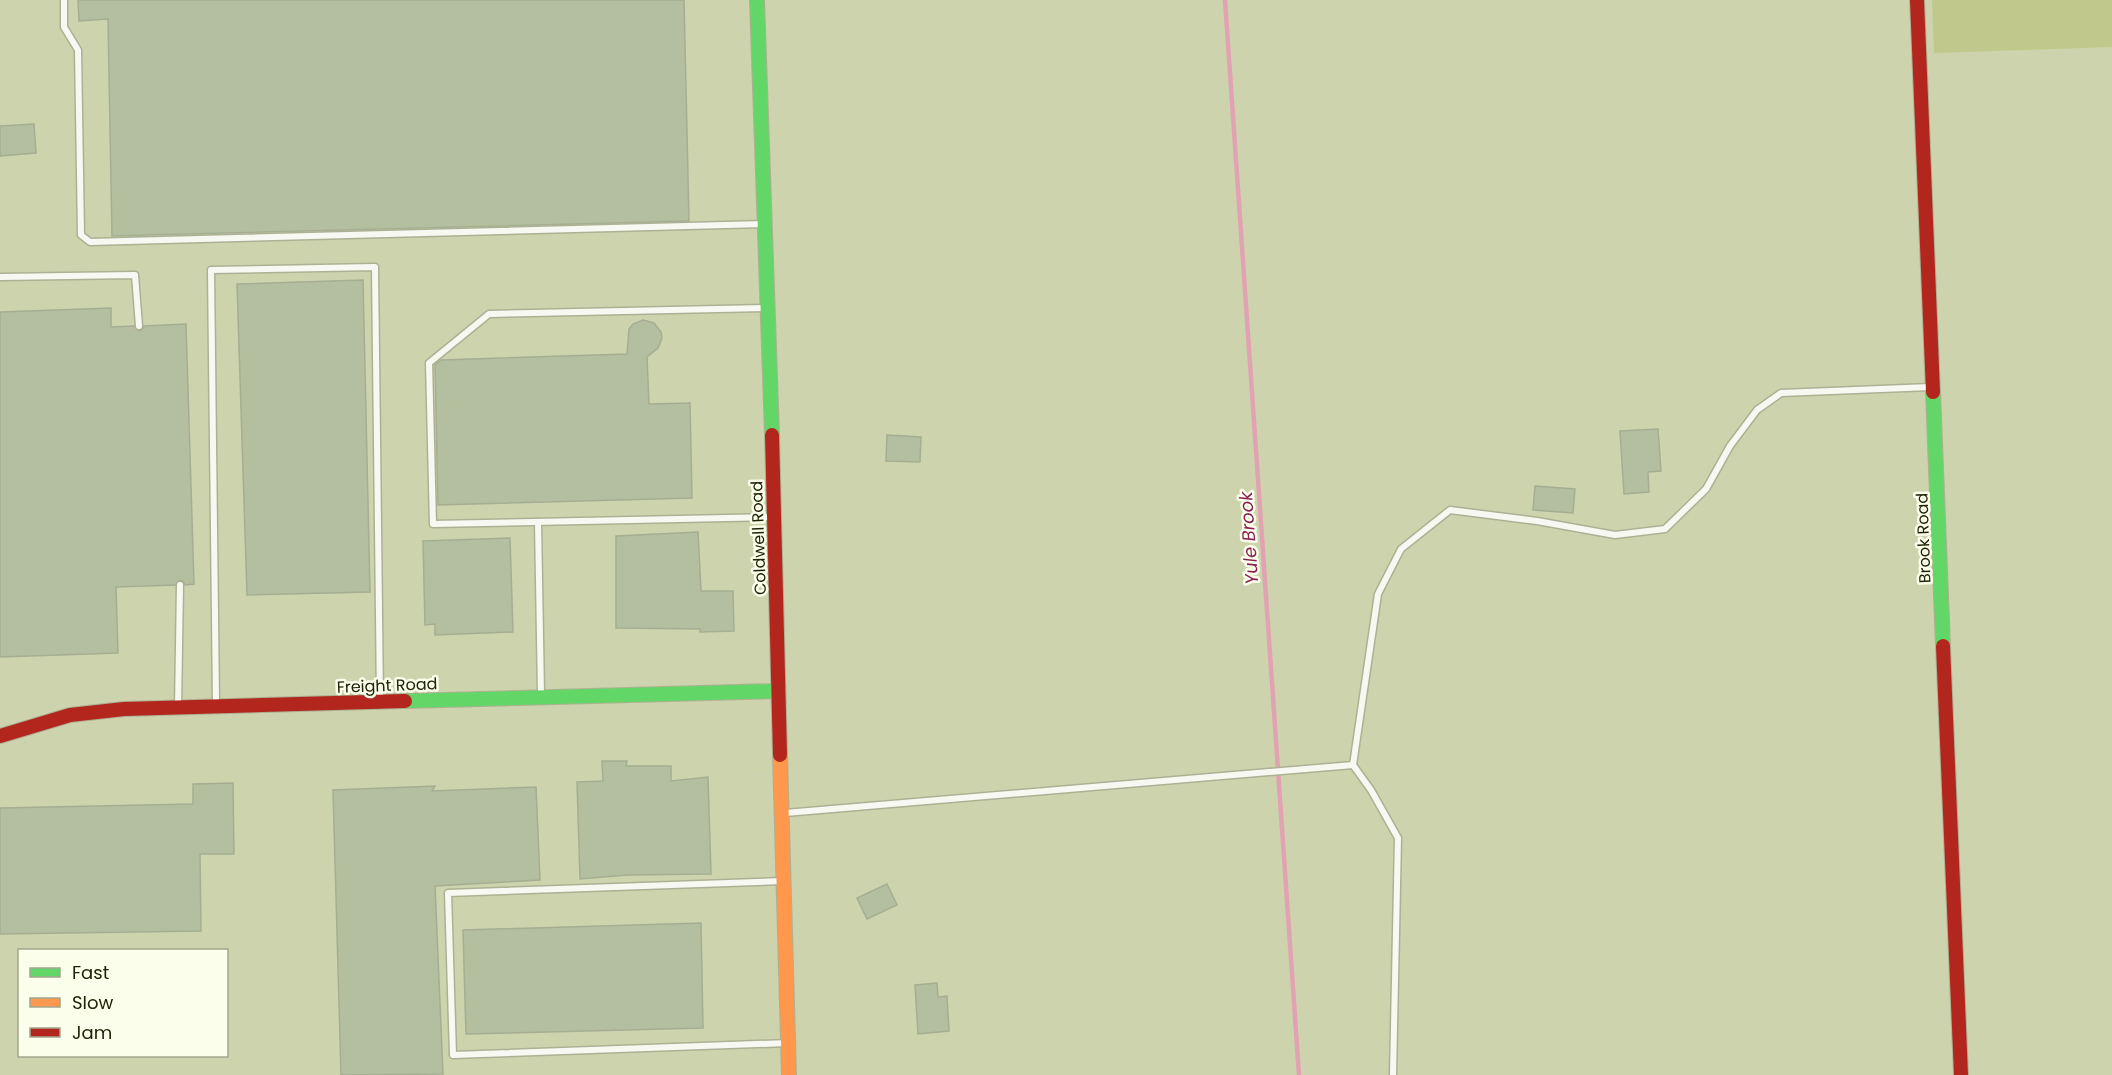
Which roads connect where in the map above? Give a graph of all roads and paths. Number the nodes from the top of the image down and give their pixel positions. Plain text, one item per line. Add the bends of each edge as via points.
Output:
1 (64, 0) edge
2 (757, 0) edge
3 (1917, 0) edge
4 (766, 224) junction
5 (0, 277) edge
6 (768, 308) junction
7 (139, 326) dead end
8 (1933, 387) junction
9 (774, 516) junction
10 (537, 522) junction
11 (180, 585) dead end
12 (778, 691) junction
13 (541, 698) junction
14 (380, 702) junction
15 (216, 706) junction
16 (178, 707) junction
17 (0, 736) edge
18 (1353, 765) junction
19 (782, 813) junction
20 (784, 881) junction
21 (788, 1043) junction
22 (789, 1075) edge
23 (1393, 1075) edge
24 (1961, 1075) edge

1 - 4 lane via 64,27 78,50 81,235 90,242
2 - 4 street, Coldwell Road
3 - 8 street, Brook Road
4 - 6 street, Coldwell Road
5 - 7 lane via 135,275
6 - 9 street, Coldwell Road
6 - 10 lane via 489,314 429,363 433,524
8 - 18 lane via 1781,393 1757,410 1730,446 1706,489 1665,529 1615,535 1450,510 1401,549 1378,594
8 - 24 street, Brook Road
9 - 10 lane
9 - 12 street, Coldwell Road
10 - 13 lane
11 - 16 lane
12 - 13 street, Freight Road
12 - 19 street, Coldwell Road
13 - 14 street, Freight Road
14 - 15 street, Freight Road
14 - 15 lane via 375,267 211,270
15 - 16 street, Freight Road
16 - 17 street, Freight Road via 70,715
18 - 19 lane
18 - 23 lane via 1398,838
19 - 20 street, Coldwell Road
20 - 21 street, Coldwell Road
20 - 21 lane via 448,893 448,905 453,1055
21 - 22 street, Coldwell Road

